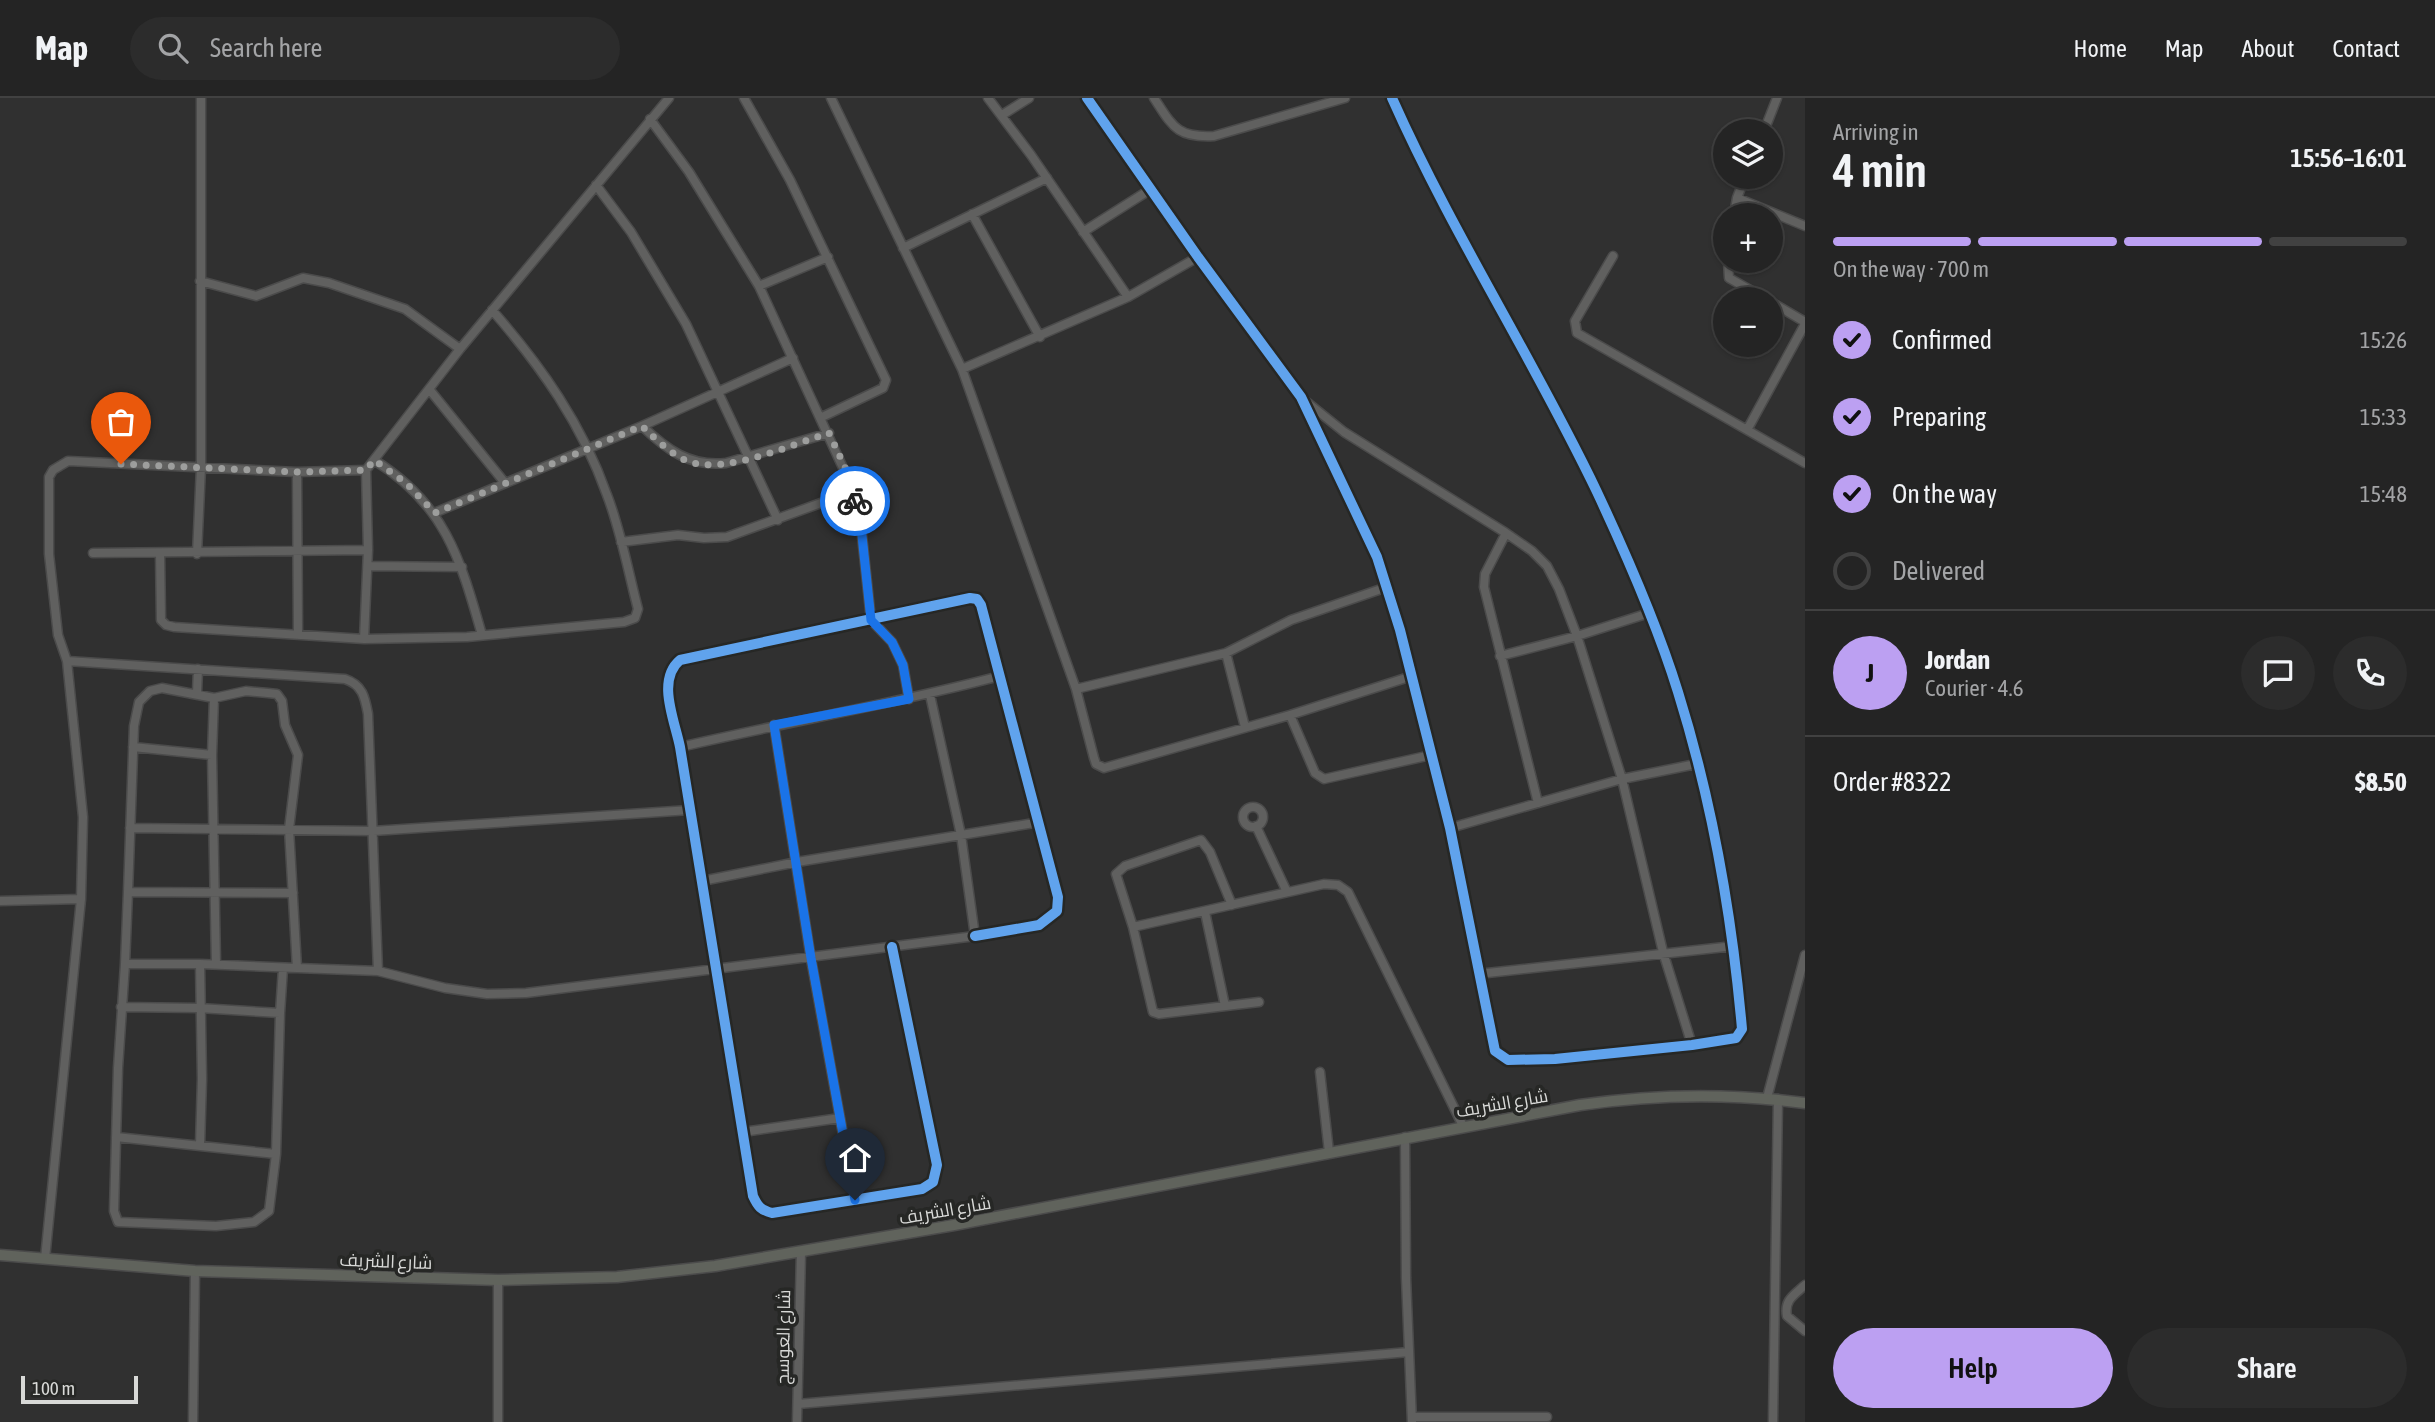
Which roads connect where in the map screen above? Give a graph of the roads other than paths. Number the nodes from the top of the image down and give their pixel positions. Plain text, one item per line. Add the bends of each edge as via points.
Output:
1 (201, 98) edge
2 (669, 98) edge
3 (744, 98) edge
4 (831, 98) edge
5 (988, 98) edge
6 (1029, 98) edge
7 (1087, 98) edge
8 (1154, 98) edge
9 (1345, 98) edge
10 (1392, 98) edge
11 (1777, 98) edge
12 (1002, 115) junction
13 (650, 119) junction
14 (1769, 119) edge
15 (1046, 178) junction
16 (596, 186) junction
17 (1151, 189) junction
18 (1740, 189) edge
19 (1737, 198) junction
20 (1736, 203) edge
21 (972, 214) junction
22 (1805, 226) edge
23 (1083, 232) junction
24 (903, 248) junction
25 (1613, 256) dead end
26 (828, 257) junction
27 (1198, 257) junction
28 (1729, 273) edge
29 (200, 281) junction
30 (759, 286) junction
31 (1745, 287) edge
32 (1128, 297) junction
33 (1783, 309) edge
34 (492, 310) junction
35 (1805, 323) edge
36 (1040, 337) junction
37 (460, 349) junction
38 (793, 358) junction
39 (962, 369) junction
40 (429, 388) junction
41 (719, 392) junction
42 (1301, 397) junction
43 (822, 417) junction
44 (642, 426) junction
45 (1747, 430) junction
46 (829, 433) junction
47 (587, 448) junction
48 (749, 457) junction
49 (374, 460) junction
50 (1805, 463) edge
51 (201, 467) junction
52 (366, 470) junction
53 (297, 472) junction
54 (505, 483) junction
55 (850, 483) junction
56 (435, 513) junction
57 (778, 520) junction
58 (1506, 533) junction
59 (621, 542) junction
60 (299, 550) junction
61 (368, 550) junction
62 (93, 553) dead end
63 (160, 553) junction
64 (197, 554) junction
65 (368, 566) junction
66 (462, 567) junction
67 (1387, 587) junction
68 (1649, 613) junction
69 (871, 620) junction
70 (298, 634) junction
71 (482, 635) junction
72 (1577, 636) junction
73 (364, 639) junction
74 (1226, 653) junction
75 (1500, 656) junction
76 (67, 661) junction
77 (198, 670) junction
78 (1000, 676) junction
79 (1412, 676) junction
80 (1076, 689) junction
81 (197, 693) junction
82 (930, 695) junction
83 (214, 698) junction
84 (909, 699) junction
85 (1290, 715) junction
86 (774, 725) junction
87 (1245, 727) junction
88 (133, 747) junction
89 (680, 747) junction
90 (212, 755) junction
91 (1431, 755) junction
92 (1696, 764) junction
93 (1622, 779) junction
94 (1538, 803) junction
95 (690, 810) junction
96 (1040, 822) junction
97 (1256, 826) dead end
98 (130, 828) junction
99 (1450, 828) junction
100 (289, 829) junction
101 (215, 831) junction
102 (373, 831) junction
103 (961, 835) junction
104 (797, 862) junction
105 (702, 881) junction
106 (128, 892) junction
107 (214, 892) junction
108 (1287, 892) junction
109 (293, 893) junction
110 (81, 899) junction
111 (0, 901) edge
112 (1232, 905) junction
113 (1205, 912) junction
114 (1133, 927) junction
115 (975, 936) junction
116 (1734, 946) junction
117 (892, 947) junction
118 (1662, 953) junction
119 (1805, 955) edge
120 (811, 958) junction
121 (125, 964) junction
122 (200, 964) junction
123 (216, 964) junction
124 (283, 968) junction
125 (297, 968) junction
126 (716, 969) junction
127 (379, 971) junction
128 (1478, 974) junction
129 (1259, 1002) dead end
130 (1225, 1006) junction
131 (121, 1007) junction
132 (199, 1007) junction
133 (280, 1013) junction
134 (1692, 1045) junction
135 (1320, 1072) dead end
136 (1772, 1099) junction
137 (1805, 1103) edge
138 (840, 1118) junction
139 (1462, 1126) junction
140 (743, 1132) junction
141 (1405, 1137) junction
142 (116, 1138) junction
143 (200, 1145) junction
144 (1329, 1152) junction
145 (276, 1154) junction
146 (855, 1200) junction
147 (801, 1252) junction
148 (0, 1255) edge
149 (45, 1259) junction
150 (195, 1271) junction
151 (498, 1280) junction
152 (1805, 1285) edge
153 (1805, 1331) edge
154 (1409, 1352) junction
155 (798, 1404) junction
156 (1547, 1418) edge
157 (1412, 1419) edge
158 (193, 1422) edge
159 (498, 1422) edge
160 (797, 1422) edge
161 (1773, 1422) edge

1 - 29 street
2 - 13 street
3 - 26 street
4 - 24 street
5 - 12 street
6 - 12 street
7 - 17 street
8 - 9 street via 1172,126 1198,137
10 - 68 street via 1596,490
11 - 14 street
12 - 15 street
13 - 16 street
13 - 30 street
15 - 21 street
15 - 23 street
16 - 34 street
16 - 41 street via 631,232
17 - 23 street
17 - 27 street
18 - 19 street
19 - 20 street
19 - 22 street
21 - 24 street
21 - 36 street
23 - 32 street
24 - 39 street
25 - 45 street via 1575,321 1577,333
26 - 30 street
26 - 43 street via 886,380 883,388
27 - 32 street
27 - 42 street
28 - 31 street via 1729,278
29 - 37 street via 256,296 303,278 329,282 405,309
29 - 51 street
30 - 38 street
32 - 36 street
33 - 35 street
34 - 37 street
34 - 47 street via 547,376
35 - 45 street
36 - 39 street
37 - 40 street
38 - 41 street
38 - 43 street
39 - 80 street
40 - 49 street
40 - 54 street
41 - 44 street
41 - 48 street
42 - 58 street via 1343,432
42 - 67 street
43 - 46 street
44 - 47 street
44 - 48 street via 688,461 712,465
45 - 50 street
46 - 48 street
46 - 55 street
47 - 54 street
47 - 59 street via 608,495
48 - 57 street
49 - 52 street
49 - 56 street via 406,483
51 - 53 street
51 - 64 street
51 - 76 street via 68,461 53,470 48,498 49,554 58,635
52 - 53 street
52 - 61 street
53 - 60 street
54 - 56 street
55 - 57 street via 846,492
55 - 69 street via 860,517
56 - 66 street
57 - 59 street via 716,539 678,535
58 - 72 street via 1547,566
58 - 75 street via 1485,574 1484,587
59 - 71 street via 638,608 635,618
60 - 61 street
60 - 64 street
60 - 70 street
61 - 65 street
62 - 63 street
63 - 64 street
63 - 70 street via 161,620 166,625
65 - 66 street
65 - 73 street
66 - 71 street
67 - 74 street via 1291,620
67 - 79 street
68 - 72 street
68 - 92 street via 1678,690
69 - 78 street via 977,599
69 - 84 street via 892,642 903,665
69 - 89 street via 680,660 671,670 668,689
70 - 73 street
71 - 73 street
72 - 75 street
72 - 93 street
74 - 80 street
74 - 87 street
75 - 94 street
76 - 77 street
76 - 110 street via 83,817
77 - 81 street
77 - 102 street via 345,679 359,687 368,714
78 - 82 street
78 - 96 street
79 - 85 street
79 - 91 street
80 - 87 street via 1096,764 1104,768
81 - 83 street
81 - 88 street via 162,688 144,696 139,702
82 - 84 street
82 - 103 street
83 - 90 street
83 - 100 street via 246,691 278,694 298,755
84 - 86 street
85 - 87 street
85 - 91 street via 1315,773 1324,779
86 - 89 street
86 - 104 street
88 - 90 street
88 - 98 street
89 - 95 street
90 - 101 street
91 - 99 street
92 - 93 street
92 - 116 street
93 - 94 street
93 - 118 street
94 - 99 street
95 - 102 street
95 - 105 street
96 - 103 street
96 - 115 street via 1054,872 1057,911 1039,925
97 - 108 street
98 - 101 street
98 - 106 street
99 - 128 street
100 - 101 street
100 - 102 street
100 - 109 street
101 - 107 street
102 - 127 street
103 - 104 street
103 - 115 street
104 - 105 street
104 - 120 street
105 - 126 street
106 - 107 street
106 - 121 street
107 - 109 street
107 - 123 street
108 - 112 street
108 - 139 street via 1324,884 1348,892
109 - 125 street
110 - 111 street
110 - 149 street
112 - 113 street
112 - 114 street via 1205,843 1194,840 1117,870
113 - 114 street
113 - 130 street
114 - 130 street via 1153,1012
115 - 117 street
116 - 118 street
116 - 134 street via 1740,1034
117 - 120 street
117 - 146 street via 937,1173 922,1189
118 - 128 street
118 - 134 street
119 - 136 street
120 - 126 street
120 - 138 street
121 - 122 street
121 - 131 street
122 - 123 street
122 - 132 street
123 - 124 street
124 - 125 street
124 - 133 street
125 - 127 street
126 - 127 street via 487,994
126 - 140 street
128 - 134 street via 1495,1051 1508,1060
129 - 130 street
131 - 132 street
131 - 142 street
132 - 133 street
132 - 143 street
133 - 145 street
135 - 144 street
136 - 137 main road, شارع الشريف
136 - 139 main road, شارع الشريف via 1707,1094 1626,1098
136 - 161 street
138 - 140 street
138 - 146 street
139 - 141 main road, شارع الشريف
140 - 146 street via 753,1196 763,1211
141 - 144 main road, شارع الشريف
141 - 154 street
142 - 143 street
142 - 145 street via 114,1211 122,1224 216,1226 263,1218 272,1204
143 - 145 street
144 - 147 main road, شارع الشريف
147 - 151 main road, شارع الشريف via 617,1277
147 - 155 street, شارع العوسج
148 - 149 main road, شارع الشريف
149 - 150 main road, شارع الشريف
150 - 151 main road, شارع الشريف
150 - 158 street
151 - 159 street
152 - 153 street via 1786,1307 1787,1316
154 - 155 street
154 - 157 street
155 - 160 street, شارع العوسج
156 - 157 street

